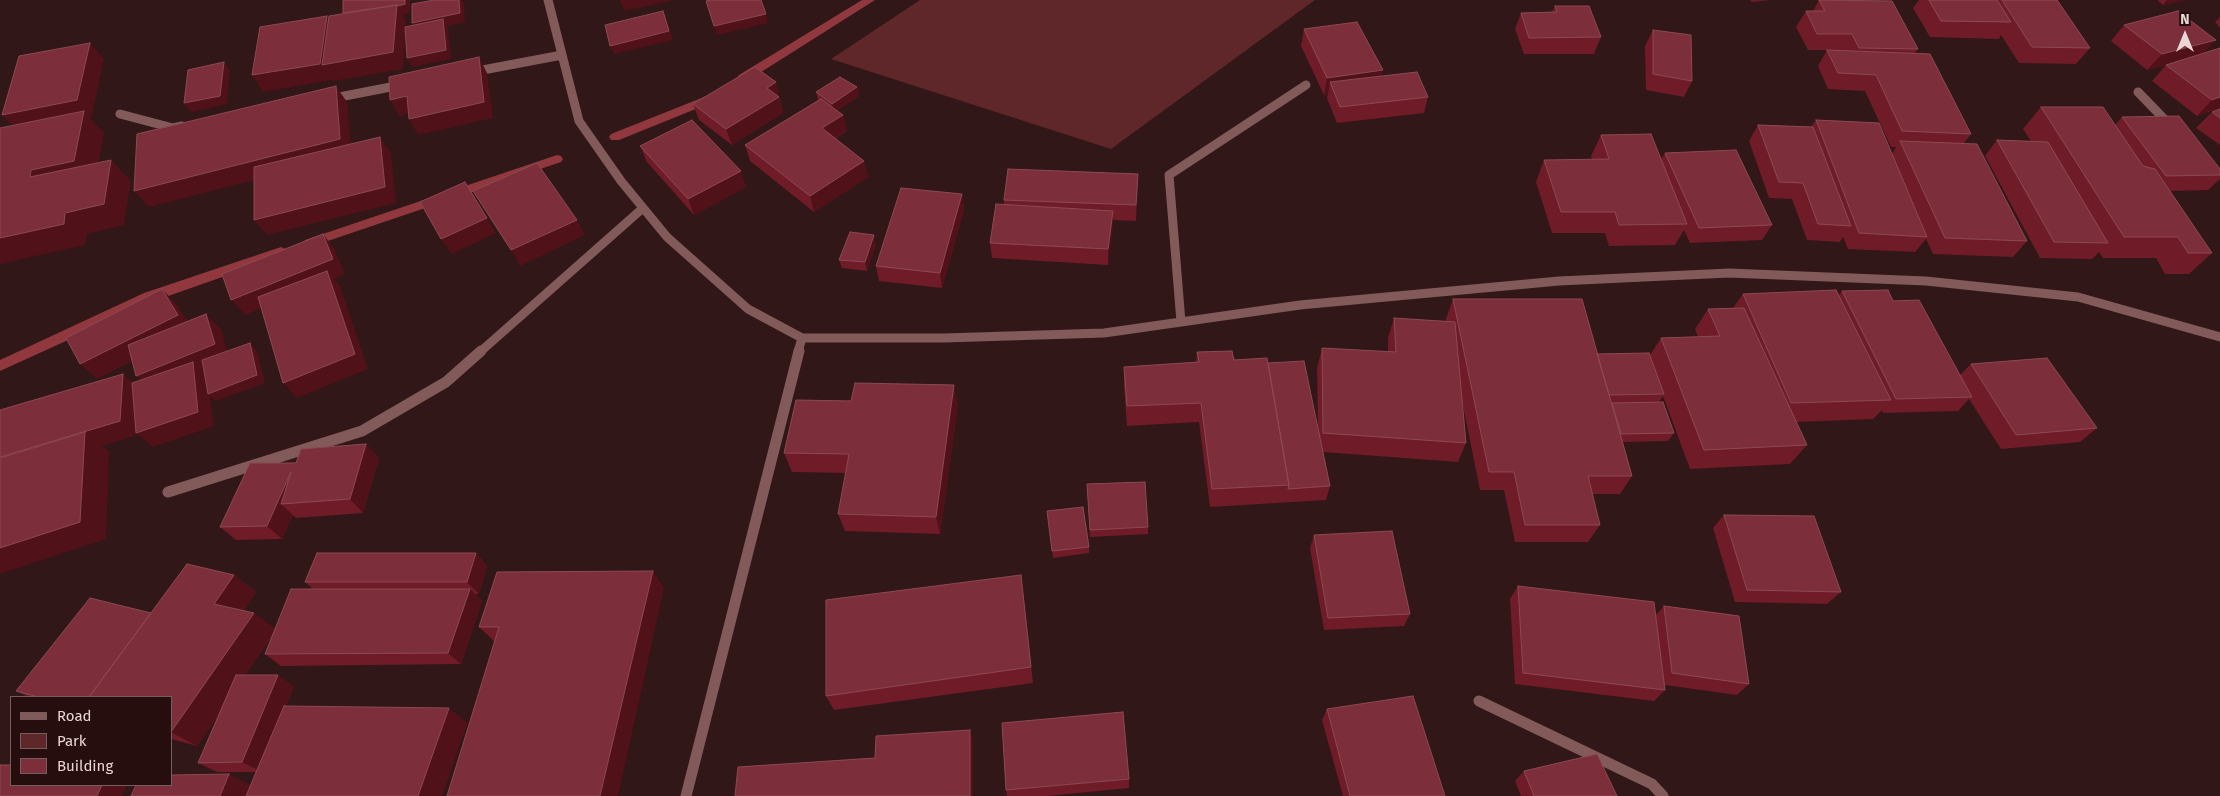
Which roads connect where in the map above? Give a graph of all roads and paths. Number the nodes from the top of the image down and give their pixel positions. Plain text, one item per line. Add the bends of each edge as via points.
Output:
1 (548, 0) edge
2 (562, 55) junction
3 (464, 73) edge
4 (406, 84) edge
5 (1306, 85) dead end
6 (2138, 92) dead end
7 (319, 100) edge
8 (120, 114) dead end
9 (192, 124) edge
10 (2176, 132) edge
11 (643, 208) junction
12 (1181, 322) junction
13 (2220, 337) edge
14 (802, 338) junction
15 (168, 492) dead end
16 (1479, 702) dead end
17 (686, 796) edge
18 (1663, 796) edge

1 - 2 street
2 - 3 street
2 - 11 street via 579,121
4 - 7 street
5 - 12 street via 1169,176
6 - 10 street
8 - 9 street via 173,128
11 - 14 street via 667,237 748,309
11 - 15 street via 536,304 437,386 362,431
12 - 13 street via 1300,305 1559,281 1729,273 1926,281 2078,297
12 - 14 street via 1104,332 944,338
14 - 17 street
16 - 18 street via 1652,784

